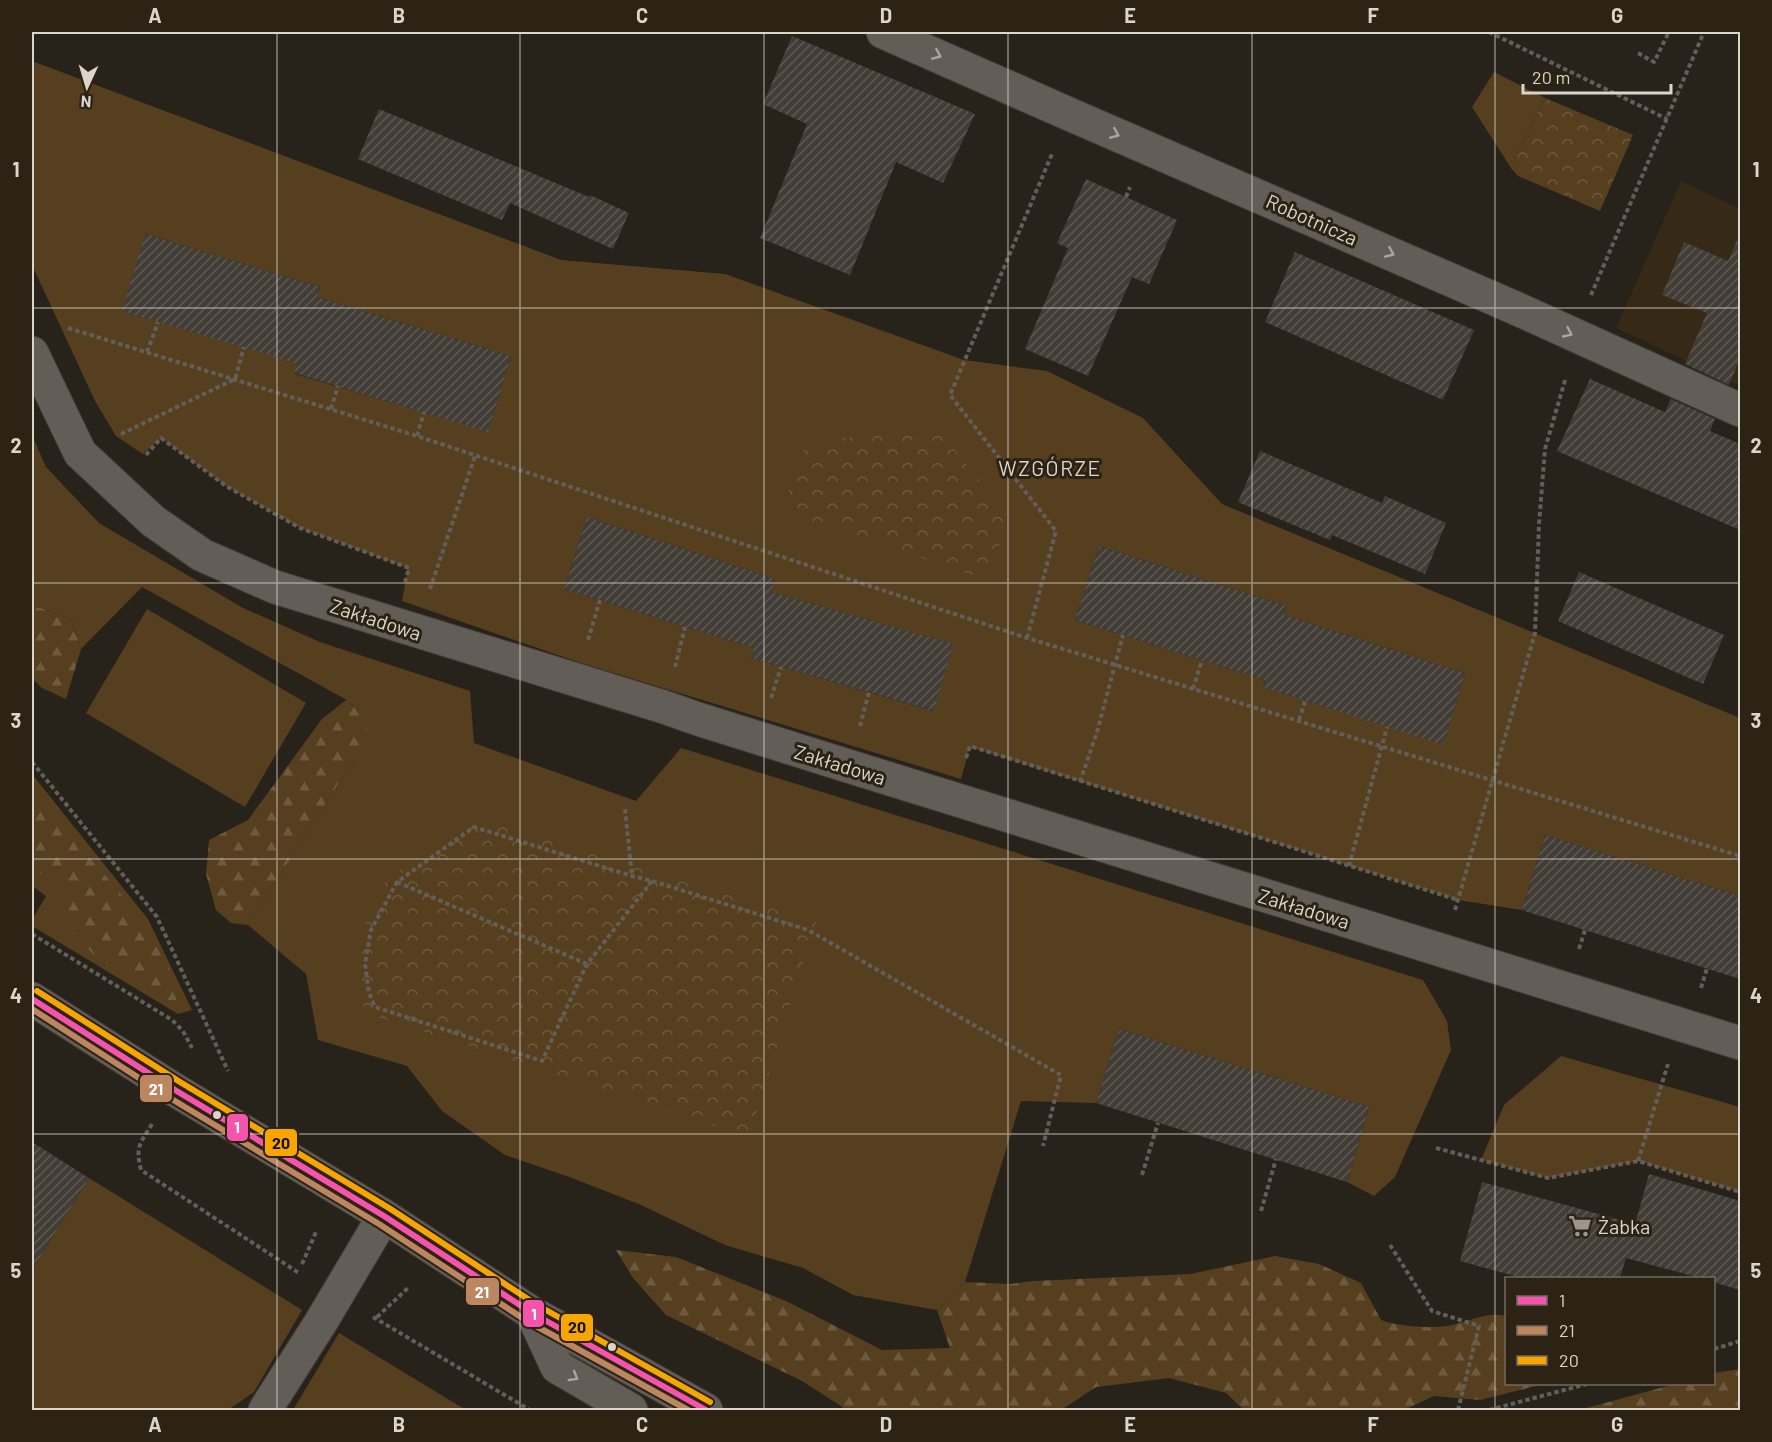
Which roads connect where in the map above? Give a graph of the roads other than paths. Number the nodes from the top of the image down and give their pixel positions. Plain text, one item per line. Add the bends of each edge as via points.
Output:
1 (883, 32) edge
2 (32, 353) edge
3 (1740, 410) edge
4 (32, 999) edge
5 (1740, 1043) edge
6 (384, 1216) junction
7 (532, 1313) junction
8 (265, 1410) edge
9 (631, 1410) edge
10 (706, 1410) edge

1 -> 3 street, Robotnicza
2 - 5 street, Zakładowa via 80,453 153,521 202,555 275,587
4 - 6 street
6 - 7 street
6 - 8 street
7 -> 9 street via 557,1367
7 - 10 street

